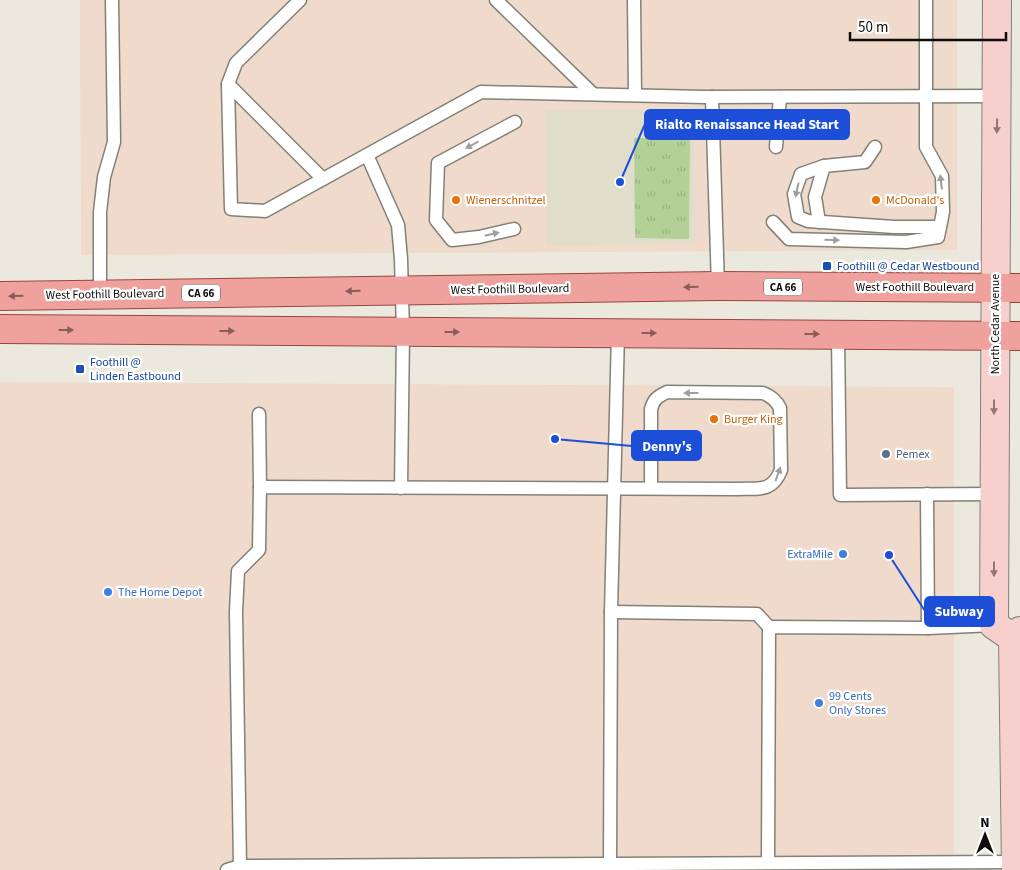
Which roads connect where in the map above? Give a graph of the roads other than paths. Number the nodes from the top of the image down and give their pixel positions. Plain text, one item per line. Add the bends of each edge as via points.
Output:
1 (112, 0) edge
2 (300, 0) edge
3 (496, 0) edge
4 (634, 0) edge
5 (926, 0) edge
6 (997, 0) edge
7 (228, 84) junction
8 (593, 94) junction
9 (635, 96) junction
10 (925, 96) junction
11 (997, 96) junction
12 (712, 97) junction
13 (780, 97) junction
14 (515, 122) dead end
15 (776, 147) dead end
16 (875, 147) dead end
17 (367, 155) junction
18 (824, 166) junction
19 (323, 179) junction
20 (773, 222) dead end
21 (819, 222) junction
22 (940, 227) junction
23 (514, 228) dead end
24 (718, 286) junction
25 (1007, 288) edge
26 (402, 290) junction
27 (100, 294) junction
28 (0, 296) edge
29 (0, 329) edge
30 (403, 332) junction
31 (618, 333) junction
32 (838, 335) junction
33 (1007, 336) edge
34 (259, 414) dead end
35 (260, 487) junction
36 (401, 488) junction
37 (613, 488) junction
38 (651, 488) junction
39 (927, 494) junction
40 (994, 494) junction
41 (611, 612) junction
42 (769, 627) junction
43 (928, 628) junction
44 (1009, 632) edge
45 (768, 863) junction
46 (610, 864) junction
47 (240, 866) junction
48 (1016, 866) edge
49 (227, 870) edge

1 - 27 lane via 114,142 104,177 100,212
2 - 7 lane via 236,63
3 - 8 lane
4 - 9 lane
5 - 10 lane
6 - 11 main road, North Cedar Avenue
7 - 19 lane
7 - 19 lane via 231,209 265,211
8 - 9 lane
8 - 17 lane via 481,92
9 - 12 lane
10 - 11 lane
10 - 13 lane
22 -> 10 lane via 942,176 926,147
11 -> 25 main road, North Cedar Avenue
12 - 13 lane
12 - 24 lane
13 - 15 lane
14 -> 23 lane via 438,163 436,220 452,240
16 - 18 lane via 865,162
17 - 19 lane
17 - 26 lane via 398,225
18 - 21 lane via 815,197
18 -> 21 lane via 801,174 794,194 798,218
20 -> 22 lane via 788,239 906,242 938,237
21 - 22 lane
24 - 25 main road, West Foothill Boulevard / CA 66
24 -> 26 main road, West Foothill Boulevard / CA 66
25 - 33 main road, North Cedar Avenue
26 -> 27 main road, West Foothill Boulevard / CA 66
26 - 30 lane
27 -> 28 main road, West Foothill Boulevard / CA 66
29 -> 30 main road
30 -> 31 main road
30 - 36 lane
31 -> 32 main road
31 - 37 lane
32 - 33 main road
32 - 39 lane via 840,495
33 -> 40 main road, North Cedar Avenue
34 - 35 lane
35 - 36 lane
35 - 47 lane via 259,550 238,571
36 - 37 lane
37 - 38 lane
37 - 41 lane
38 -> 38 lane via 772,486 781,470 778,403 763,393 667,392 654,399 651,409
39 - 40 lane
39 - 43 lane
40 -> 44 main road, North Cedar Avenue
41 - 42 lane via 757,614
41 - 46 lane
42 - 43 lane
42 - 45 lane
43 - 44 lane
44 - 48 main road, North Cedar Avenue
45 - 46 lane
45 - 48 lane
46 - 47 lane
47 - 49 lane

